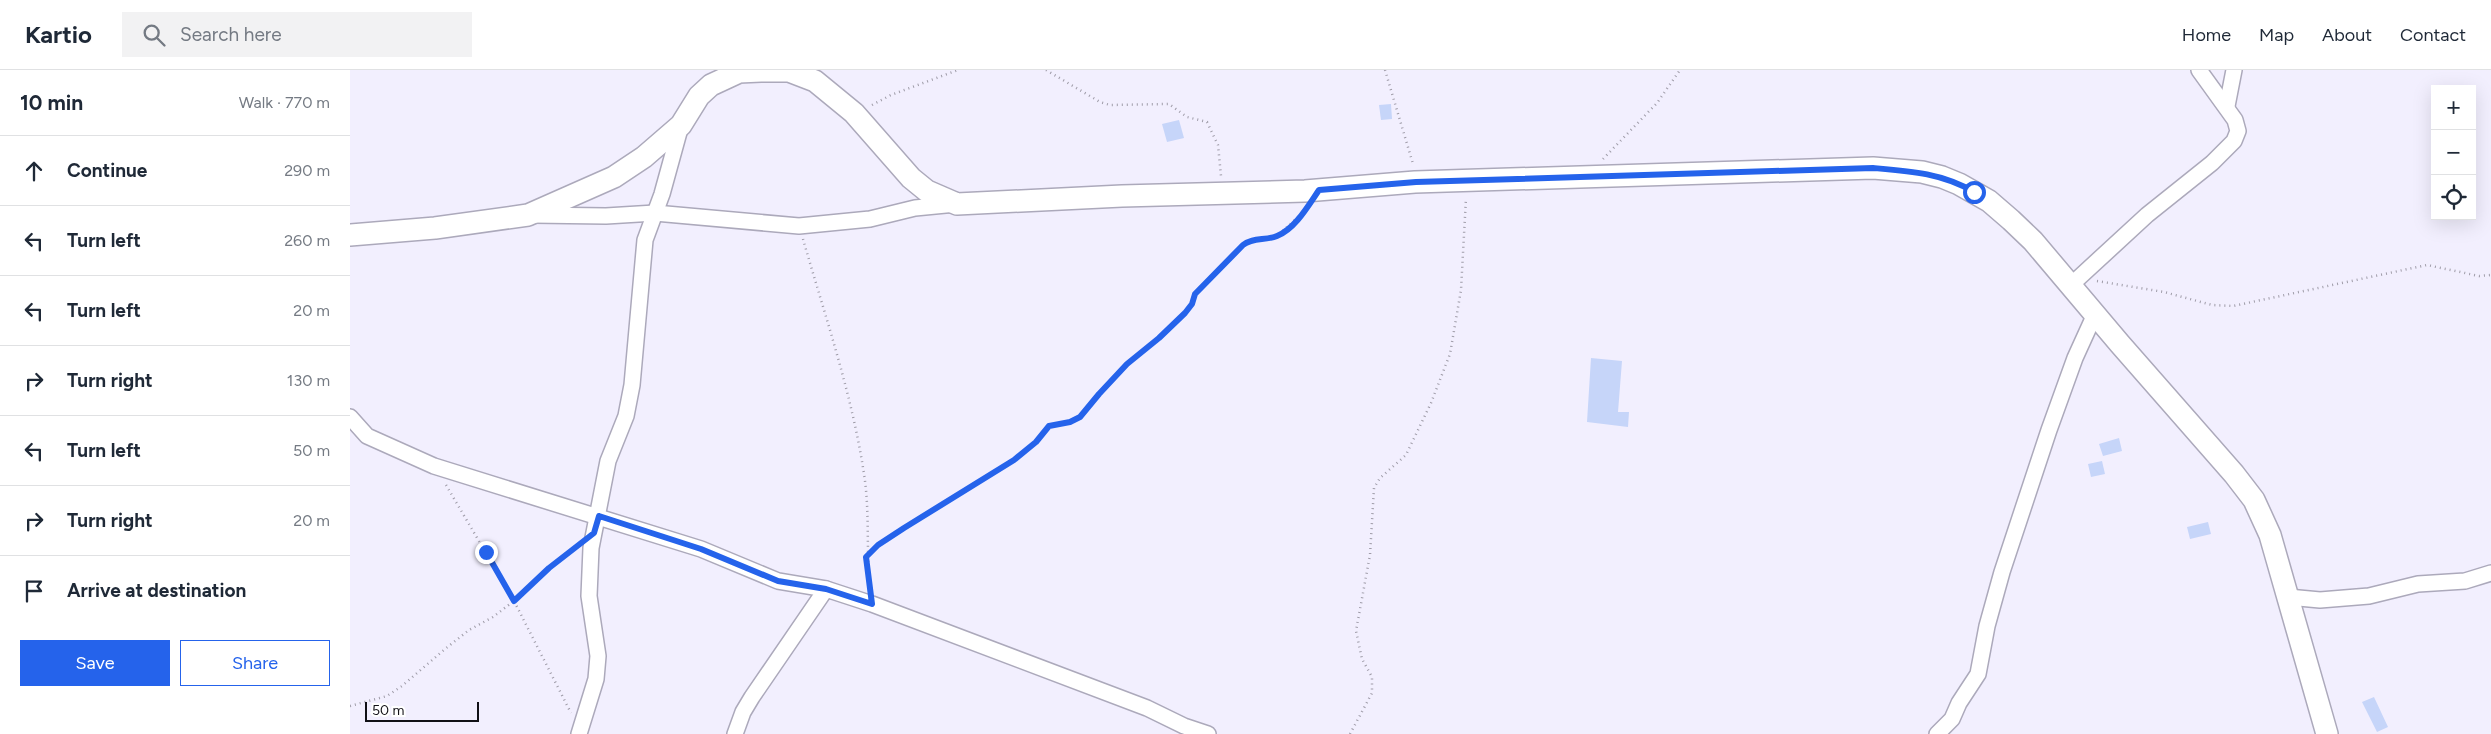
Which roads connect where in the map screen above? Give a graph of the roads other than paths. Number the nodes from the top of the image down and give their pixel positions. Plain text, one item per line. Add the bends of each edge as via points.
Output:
1 (2199, 70) edge
2 (2234, 70) edge
3 (714, 77) edge
4 (2226, 106) junction
5 (681, 125) junction
6 (957, 204) junction
7 (655, 213) junction
8 (528, 215) junction
9 (350, 235) edge
10 (2075, 282) junction
11 (2095, 314) junction
12 (350, 417) edge
13 (599, 516) junction
14 (2491, 573) edge
15 (826, 589) junction
16 (2288, 597) junction
17 (580, 731) edge
18 (734, 734) edge
19 (1208, 734) edge
20 (1937, 734) edge
21 (2327, 734) edge

1 - 4 street
2 - 4 street
3 - 5 street
3 - 6 street via 738,72 789,71 815,80 856,116 911,178 928,191
4 - 10 street via 2236,120 2238,131 2226,150 2147,215
5 - 7 street
5 - 8 street via 644,157 614,177
6 - 7 street via 915,208 862,220 799,226
6 - 10 street via 1319,190 1416,182 1873,168 1922,172 1959,184 1988,201
7 - 8 street
7 - 13 street via 645,240 632,385 626,416 608,461
8 - 9 street via 435,228
10 - 11 street
11 - 16 street via 2254,500 2270,535
11 - 20 street via 2052,421 2002,572 1978,674 1952,719
12 - 13 street via 367,436 434,466
13 - 15 street via 701,549 778,581
13 - 17 street via 589,570 597,665
14 - 16 street via 2465,580 2418,584 2369,596 2320,600
15 - 18 street via 752,697
15 - 19 street via 1147,708
16 - 21 street

